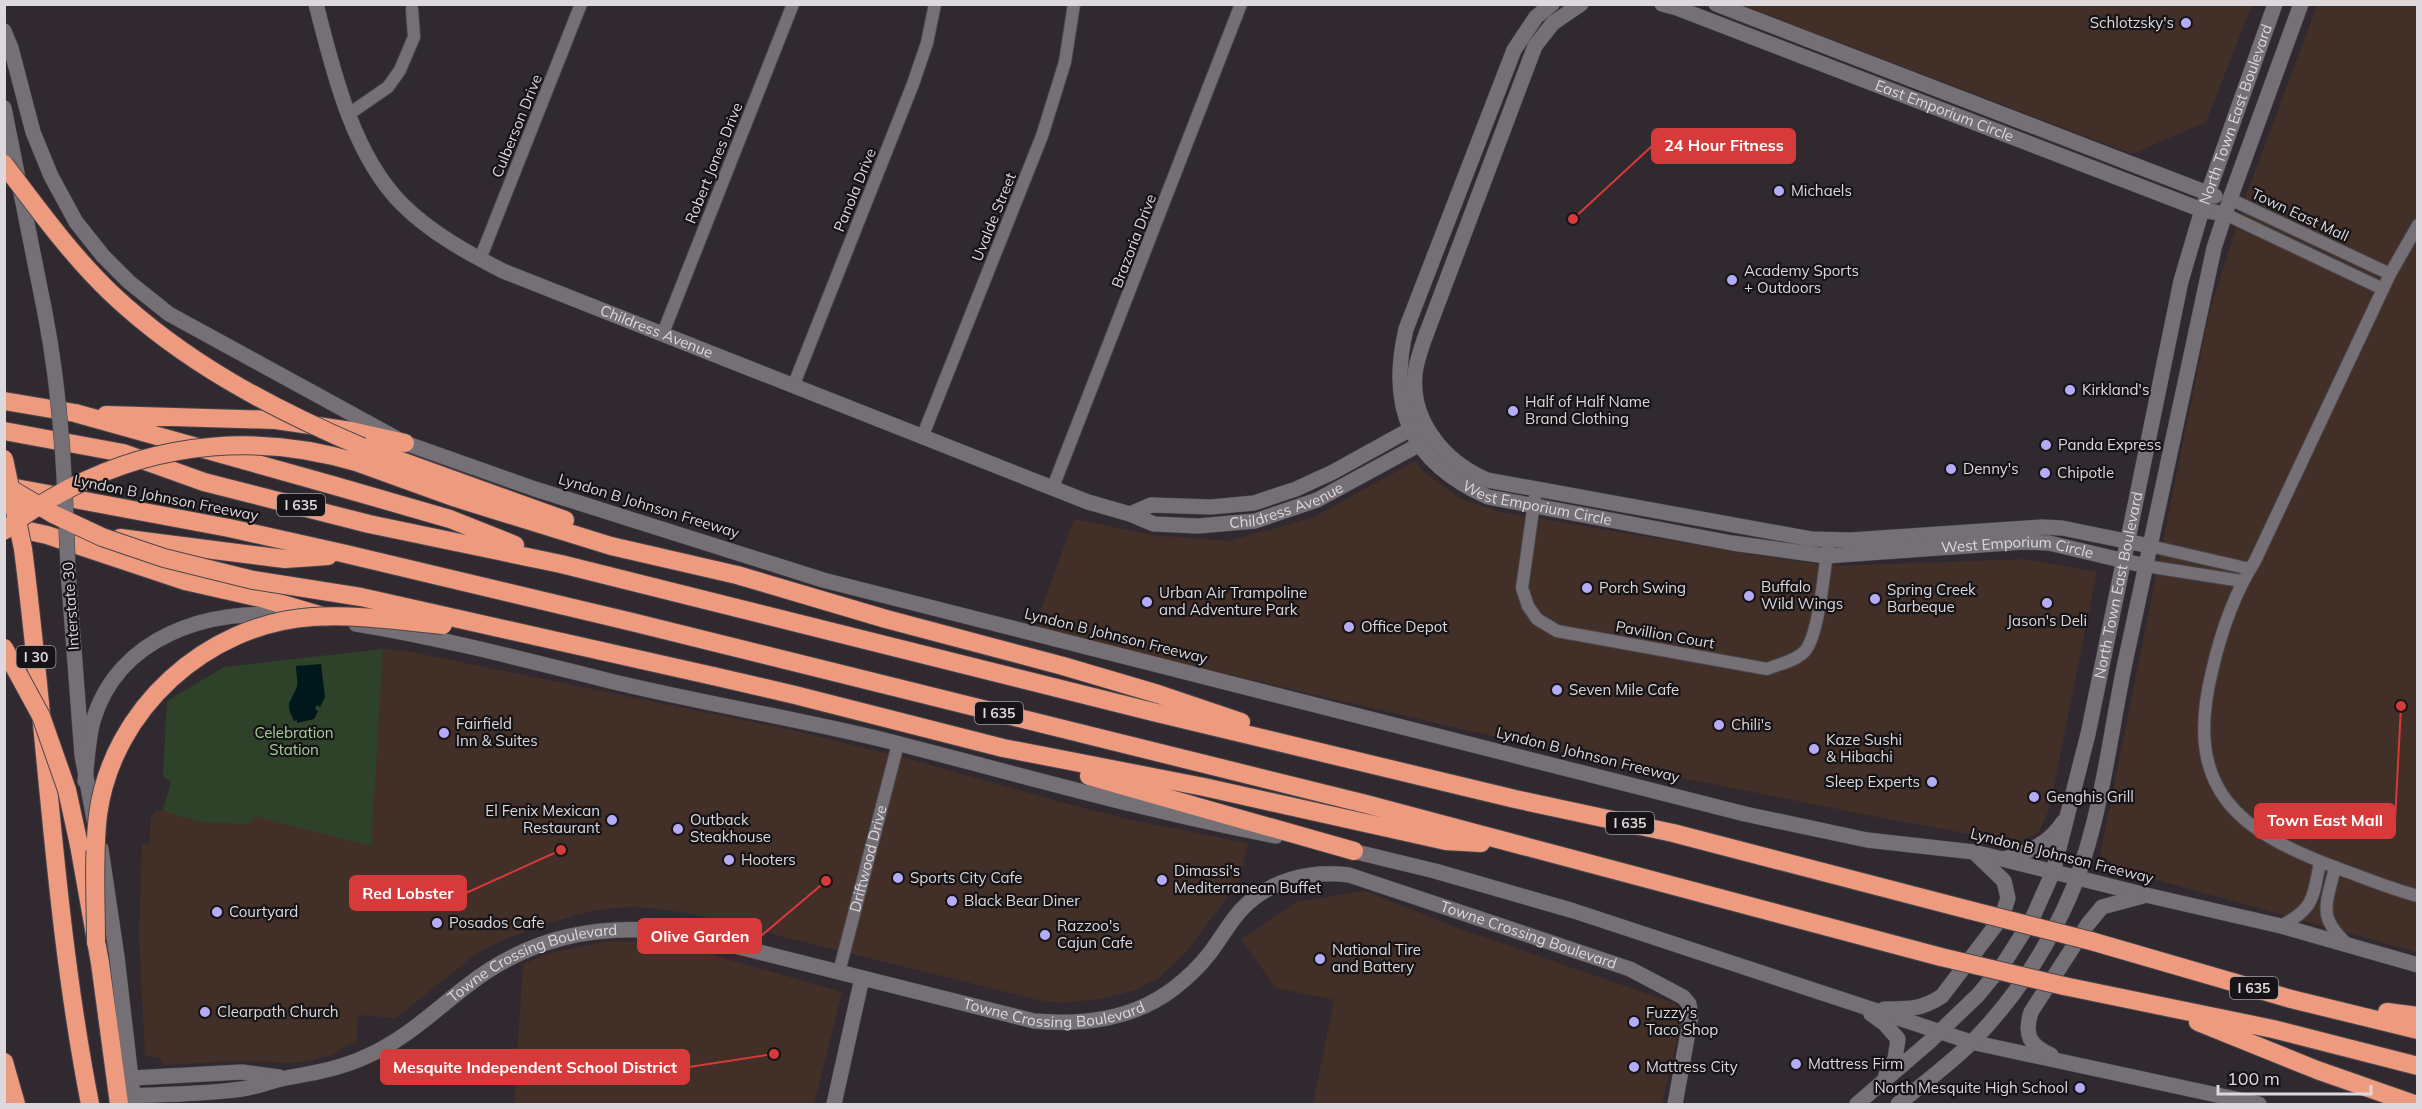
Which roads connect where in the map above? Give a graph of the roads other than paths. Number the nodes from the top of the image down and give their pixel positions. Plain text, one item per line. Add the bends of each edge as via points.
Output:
1 (316, 4) edge
2 (581, 4) edge
3 (793, 4) edge
4 (935, 4) edge
5 (1074, 4) edge
6 (1241, 4) edge
7 (1552, 4) edge
8 (1581, 4) edge
9 (1662, 4) edge
10 (1716, 4) edge
11 (2275, 4) edge
12 (2301, 4) edge
13 (412, 9) dead end
14 (1750, 18) junction
15 (4, 31) edge
16 (1744, 34) junction
17 (1898, 75) junction
18 (1891, 91) junction
19 (1490, 113) junction
20 (5, 114) edge
21 (349, 114) junction
22 (1507, 119) junction
23 (2017, 121) junction
24 (2010, 137) junction
25 (4, 164) edge
26 (2208, 194) junction
27 (2230, 199) junction
28 (2202, 210) junction
29 (2225, 214) junction
30 (2418, 225) edge
31 (1444, 230) junction
32 (1462, 237) junction
33 (480, 259) junction
34 (2390, 274) junction
35 (2384, 289) junction
36 (663, 333) junction
37 (794, 384) junction
38 (4, 401) edge
39 (75, 413) junction
40 (1417, 425) junction
41 (4, 431) edge
42 (923, 435) junction
43 (1433, 437) junction
44 (405, 443) junction
45 (1419, 445) junction
46 (361, 455) junction
47 (4, 459) edge
48 (4, 485) edge
49 (1053, 487) junction
50 (1300, 488) junction
51 (1536, 489) junction
52 (1305, 505) junction
53 (1534, 506) junction
54 (1130, 514) junction
55 (1683, 515) junction
56 (4, 526) edge
57 (4, 531) edge
58 (1680, 533) junction
59 (47, 535) junction
60 (1829, 539) junction
61 (1955, 540) junction
62 (2128, 542) junction
63 (2150, 546) junction
64 (346, 554) junction
65 (1827, 556) junction
66 (2124, 561) junction
67 (561, 564) junction
68 (2146, 566) junction
69 (2250, 569) junction
70 (2242, 582) junction
71 (347, 623) junction
72 (519, 631) junction
73 (4, 648) edge
74 (898, 744) junction
75 (1290, 744) junction
76 (1031, 754) junction
77 (85, 781) junction
78 (2069, 812) junction
79 (1519, 844) junction
80 (1354, 851) junction
81 (1974, 852) junction
82 (2003, 859) junction
83 (2320, 862) junction
84 (2336, 867) junction
85 (2053, 872) junction
86 (2077, 877) junction
87 (2146, 895) junction
88 (2418, 896) edge
89 (2281, 926) junction
90 (96, 943) junction
91 (2348, 944) junction
92 (2418, 965) edge
93 (839, 972) junction
94 (862, 978) junction
95 (1857, 1004) junction
96 (2151, 1005) junction
97 (2330, 1008) junction
98 (1872, 1009) junction
99 (2418, 1016) edge
100 (2418, 1030) edge
101 (1940, 1032) junction
102 (1971, 1042) junction
103 (4, 1062) edge
104 (2076, 1066) junction
105 (2418, 1066) edge
106 (132, 1078) junction
107 (286, 1078) junction
108 (1876, 1088) junction
109 (129, 1102) edge
110 (16, 1104) edge
111 (90, 1104) edge
112 (834, 1104) edge
113 (1675, 1104) edge
114 (1857, 1104) edge
115 (1898, 1104) edge
116 (2259, 1104) edge
117 (2414, 1104) edge

1 - 21 main road, Childress Avenue
2 - 33 street, Culberson Drive
3 - 36 street, Robert Jones Drive
4 - 37 street, Panola Drive via 913,84
5 - 42 street, Uvalde Street via 1065,62 1042,136
6 - 49 street, Brazoria Drive
7 - 19 main road, West Emporium Circle via 1536,17 1514,50
8 - 22 main road, West Emporium Circle via 1553,22 1535,46
9 - 16 main road, East Emporium Circle
10 - 14 main road, East Emporium Circle
11 - 26 main road, North Town East Boulevard
12 - 27 main road, North Town East Boulevard
13 - 21 street via 414,37 400,70 388,87
14 - 16 main road
14 - 17 main road, East Emporium Circle
15 - 44 main road, Lyndon B Johnson Freeway via 33,132 51,176 76,222 103,256 170,314
16 - 18 main road, East Emporium Circle
17 - 18 main road
17 - 23 main road, East Emporium Circle
18 - 24 main road, East Emporium Circle
19 - 22 main road
19 - 31 main road, West Emporium Circle
20 - 77 main road, Interstate 30, bridge via 54,361 63,440 68,571
21 - 33 main road, Childress Avenue via 377,171 402,205
22 - 32 main road, West Emporium Circle
23 - 24 main road
23 - 26 main road, East Emporium Circle
24 - 28 main road, East Emporium Circle
25 - 46 highway, bridge via 72,252 154,330 200,364
26 - 27 main road, East Emporium Circle
26 - 28 main road, North Town East Boulevard
27 - 29 main road, North Town East Boulevard
27 - 34 street, Town East Mall
28 - 29 main road, East Emporium Circle
28 - 62 main road, North Town East Boulevard via 2181,281
29 - 35 street, Town East Mall
29 - 63 main road, North Town East Boulevard via 2214,248
30 - 34 street
31 - 32 main road
31 - 40 main road, West Emporium Circle via 1406,329 1399,358 1399,388 1405,417
32 - 40 main road, West Emporium Circle via 1416,367
33 - 36 main road, Childress Avenue
34 - 35 street
35 - 69 street
36 - 37 main road, Childress Avenue
37 - 42 main road, Childress Avenue
38 - 39 highway
39 - 44 highway via 276,420
39 - 67 highway via 450,519
40 - 43 main road, West Emporium Circle
40 - 45 main road, West Emporium Circle
40 - 50 main road, Childress Avenue
41 - 67 highway, Lyndon B Johnson Freeway / I 635 via 123,453 204,482 369,524
42 - 49 main road, Childress Avenue
43 - 45 main road, Childress Avenue
43 - 51 main road, West Emporium Circle via 1452,461 1469,472 1486,480
44 - 81 main road, Lyndon B Johnson Freeway via 535,489 834,583 1745,814 1867,840
45 - 52 main road, Childress Avenue
45 - 53 main road, West Emporium Circle via 1437,467 1461,485 1488,497
46 - 57 highway, bridge via 277,446 186,449 137,460 88,478
46 - 75 highway via 456,498 564,532 737,575 1084,672 1243,723
47 - 111 highway, I 30, bridge via 23,549 62,926
48 - 64 highway, Lyndon B Johnson Freeway / I 635
48 - 72 highway, bridge via 102,537 164,558 253,580 361,597
49 - 54 main road, Childress Avenue
50 - 52 main road
50 - 54 main road, Childress Avenue via 1254,503 1211,507 1151,505
51 - 53 street, Pavillion Court
51 - 55 main road, West Emporium Circle
52 - 54 main road, Childress Avenue via 1255,521 1198,526 1154,524
53 - 58 main road, West Emporium Circle
53 - 65 street, Pavillion Court via 1522,588 1537,619 1557,631 1767,669 1805,651 1813,636
55 - 58 main road
55 - 60 main road, West Emporium Circle
56 - 59 highway
58 - 65 main road, West Emporium Circle
59 - 64 highway via 79,533 285,559
59 - 71 highway via 186,580
60 - 61 main road, West Emporium Circle
60 - 65 street, Pavillion Court
61 - 62 main road, West Emporium Circle via 2042,527
61 - 65 main road, West Emporium Circle
61 - 66 main road, West Emporium Circle via 2049,543
62 - 63 main road, West Emporium Circle
62 - 66 main road, North Town East Boulevard
63 - 68 main road, North Town East Boulevard
63 - 69 street
64 - 79 highway, Lyndon B Johnson Freeway / I 635
66 - 68 main road, West Emporium Circle
66 - 78 main road, North Town East Boulevard
67 - 75 highway, Lyndon B Johnson Freeway / I 635
68 - 70 street
68 - 86 main road, North Town East Boulevard via 2096,816
69 - 70 street
70 - 83 street via 2205,698 2208,765 2225,800 2250,826
71 - 74 main road via 512,655 610,681
71 - 77 main road via 279,615 234,615 193,624 142,649 101,700 89,741
72 - 76 highway, bridge via 795,694
72 - 90 highway, bridge via 341,616 286,620 246,631 179,671 135,720 106,778 98,814
73 - 90 highway, bridge via 41,716 67,790
74 - 80 main road via 1169,815
74 - 93 street, Driftwood Drive
75 - 97 highway, Lyndon B Johnson Freeway / I 635, bridge via 1674,833 2091,941
76 - 79 highway via 1204,787 1446,841
76 - 80 highway via 1093,777
77 - 106 main road, Interstate 30 via 102,853
78 - 82 main road via 2054,836 2026,853
78 - 85 main road, North Town East Boulevard
79 - 96 highway, Lyndon B Johnson Freeway / I 635, bridge via 1941,957
80 - 95 main road via 1574,911
81 - 82 main road, Lyndon B Johnson Freeway
81 - 98 main road via 2004,881 2008,898 2002,917 1942,996 1916,1008
82 - 85 main road, Lyndon B Johnson Freeway
83 - 84 street
83 - 89 street via 2309,905
84 - 88 street
84 - 91 street via 2326,917
85 - 86 main road, Lyndon B Johnson Freeway
85 - 101 main road, North Town East Boulevard via 2032,919 2002,966
86 - 87 main road, Lyndon B Johnson Freeway
86 - 102 main road, North Town East Boulevard via 2043,949 2020,984
87 - 89 main road, Lyndon B Johnson Freeway
87 - 104 main road via 2102,907 2031,1012 2028,1035 2038,1049
89 - 91 main road, Lyndon B Johnson Freeway
90 - 109 highway
91 - 92 main road, Lyndon B Johnson Freeway
93 - 94 main road, Towne Crossing Boulevard
93 - 107 main road, Towne Crossing Boulevard via 667,931 624,928 586,932 542,944 493,968 380,1051 330,1070
94 - 112 main road
94 - 113 main road, Towne Crossing Boulevard via 1034,1021 1062,1023 1111,1018 1141,1007 1178,985 1209,955 1240,911 1270,888 1319,873 1349,875 1630,969 1683,997 1691,1016
95 - 98 main road
95 - 108 main road via 1898,1039 1895,1059
96 - 105 highway, Lyndon B Johnson Freeway / I 635 via 2273,1029
96 - 117 highway
97 - 99 highway
97 - 100 highway, Lyndon B Johnson Freeway / I 635
98 - 101 main road
101 - 102 main road
101 - 108 main road, North Town East Boulevard
102 - 104 main road
102 - 115 main road, North Town East Boulevard
103 - 110 highway
104 - 116 main road
106 - 107 main road, Towne Crossing Boulevard via 242,1072
106 - 109 main road, Interstate 30
107 - 109 main road, Towne Crossing Boulevard via 243,1089
108 - 114 main road, North Town East Boulevard

